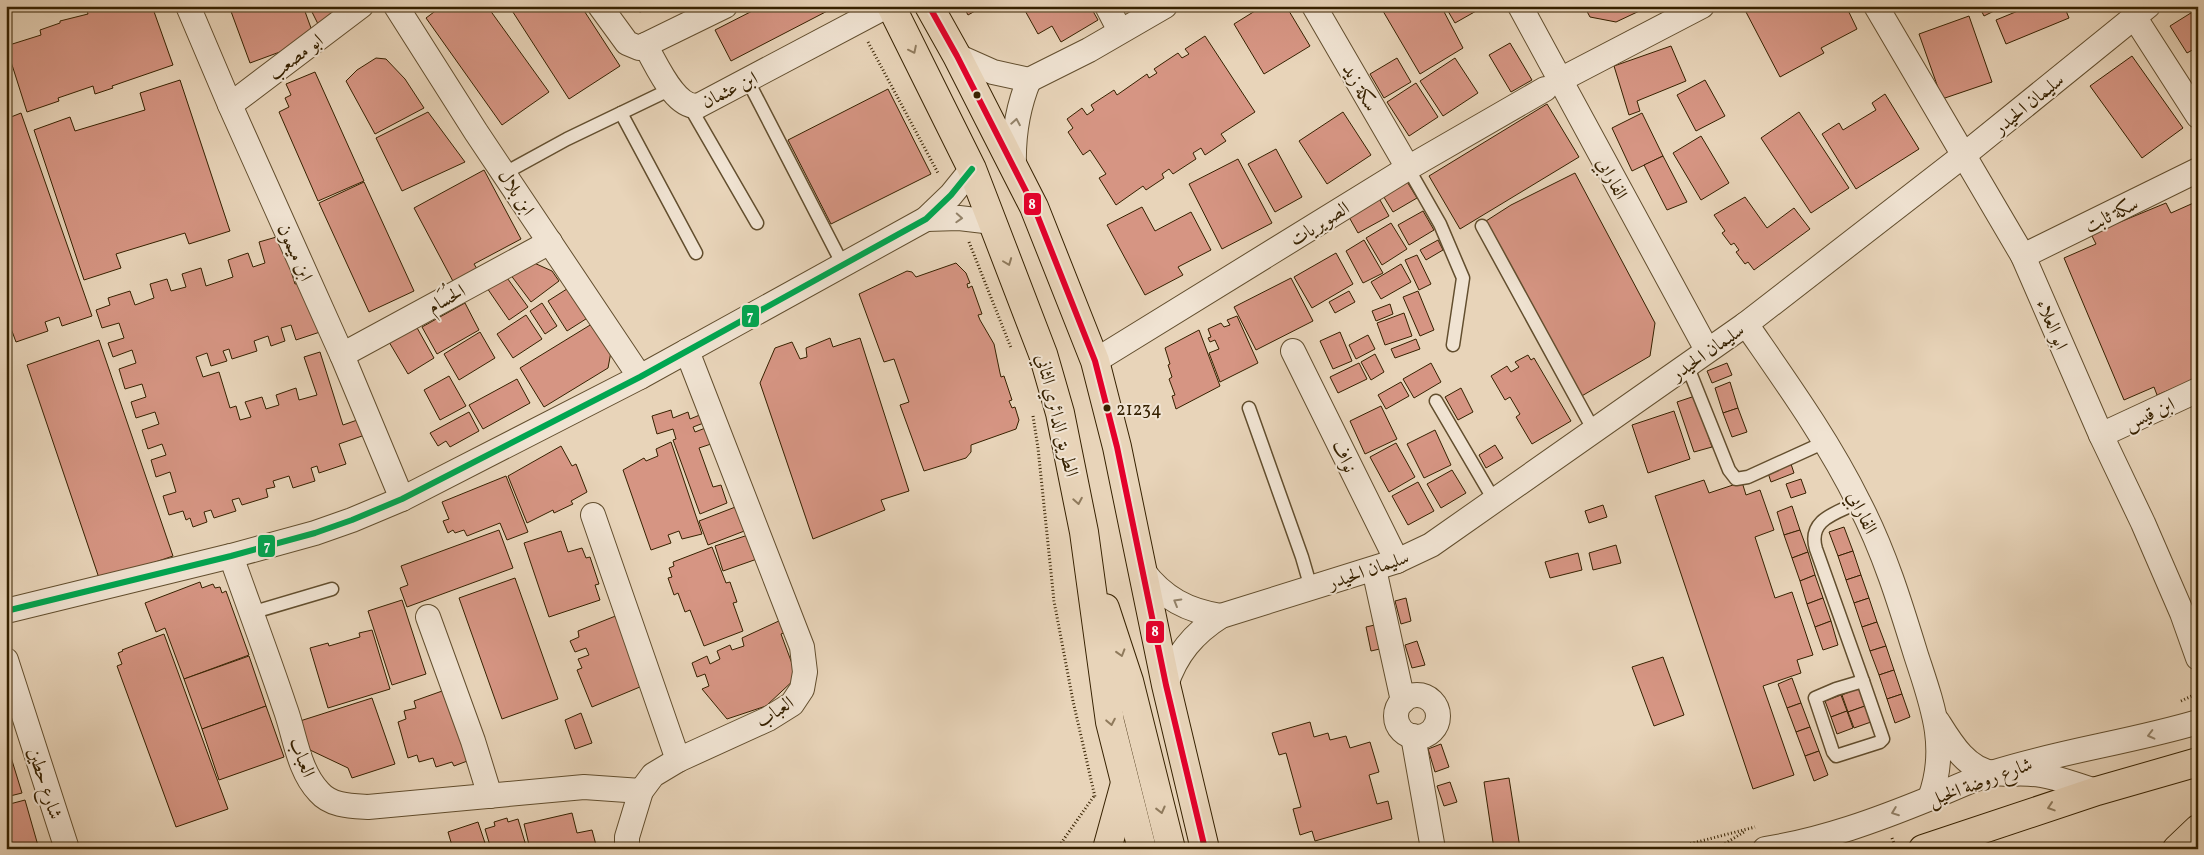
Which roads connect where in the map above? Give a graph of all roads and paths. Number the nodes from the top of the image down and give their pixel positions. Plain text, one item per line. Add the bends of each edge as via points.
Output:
1 (188, 6) edge
2 (361, 6) edge
3 (396, 6) edge
4 (600, 6) edge
5 (725, 6) edge
6 (886, 6) edge
7 (891, 6) edge
8 (929, 6) edge
9 (1107, 6) edge
10 (1165, 6) edge
11 (1314, 6) edge
12 (1520, 6) edge
13 (1702, 6) edge
14 (1876, 6) edge
15 (2142, 12) edge
16 (857, 22) junction
17 (1120, 31) junction
18 (645, 45) junction
19 (957, 56) junction
20 (1030, 80) junction
21 (748, 81) junction
22 (1553, 84) junction
23 (671, 89) junction
24 (230, 105) junction
25 (690, 107) junction
26 (621, 113) junction
27 (2198, 116) edge
28 (1964, 155) junction
29 (1014, 166) junction
30 (1408, 168) junction
31 (972, 169) junction
32 (505, 173) junction
33 (2196, 177) edge
34 (951, 195) junction
35 (960, 218) junction
36 (926, 219) junction
37 (993, 222) junction
38 (757, 223) dead end
39 (1482, 226) dead end
40 (550, 242) junction
41 (696, 253) dead end
42 (2023, 256) junction
43 (843, 264) junction
44 (1746, 324) junction
45 (1454, 345) dead end
46 (1707, 350) junction
47 (687, 351) junction
48 (1012, 351) dead end
49 (1294, 351) dead end
50 (342, 355) junction
51 (1095, 362) junction
52 (1687, 365) junction
53 (640, 377) junction
54 (2198, 390) edge
55 (1436, 401) dead end
56 (1249, 408) dead end
57 (1032, 414) dead end
58 (1593, 429) junction
59 (2101, 436) junction
60 (1825, 442) junction
61 (402, 498) junction
62 (1494, 500) junction
63 (1859, 502) junction
64 (592, 516) dead end
65 (231, 556) junction
66 (1397, 561) junction
67 (1374, 569) junction
68 (1143, 571) junction
69 (1090, 575) junction
70 (1311, 588) junction
71 (332, 589) dead end
72 (6, 611) edge
73 (251, 613) junction
74 (1221, 616) junction
75 (428, 617) dead end
76 (2198, 658) edge
77 (6, 660) edge
78 (1863, 681) junction
79 (1166, 685) junction
80 (1402, 701) junction
81 (2198, 703) edge
82 (1937, 721) junction
83 (2190, 724) edge
84 (1412, 736) junction
85 (678, 760) junction
86 (2198, 762) edge
87 (1992, 773) junction
88 (1125, 783) junction
89 (641, 791) junction
90 (2097, 791) junction
91 (1095, 795) junction
92 (490, 796) junction
93 (1930, 798) junction
94 (1095, 805) dead end
95 (1758, 826) dead end
96 (1749, 829) junction
97 (2198, 829) edge
98 (2198, 843) edge
99 (67, 849) edge
100 (627, 849) edge
101 (1058, 849) edge
102 (1108, 849) edge
103 (1142, 849) edge
104 (1171, 849) edge
105 (1205, 849) edge
106 (1433, 849) edge
107 (1670, 849) edge
108 (1716, 849) edge
109 (1765, 849) edge
110 (1924, 849) edge
111 (2178, 849) edge

1 - 24 street, ابن ميمون
2 - 24 street, ابو مصعب
3 - 32 street, ابن بلال
4 - 18 street via 627,44 638,48
5 - 18 street
6 - 16 street, ابن عثمان
7 -> 31 main road, الطريق الدائري الثاني
8 - 19 main road
9 - 17 street
10 - 17 street
11 - 30 street, سكة زيد
12 - 22 street, الفارابي
13 - 22 street, الصويريات
14 - 28 street, ابو العلاء
15 - 27 street
15 - 28 street, سليمان الحيدر
16 - 21 street, ابن عثمان
16 - 34 path
17 - 20 street
18 - 23 street, ابن عثمان
19 - 20 street via 994,72
19 - 29 main road
29 -> 20 street via 1016,121 1021,98
21 - 25 street, ابن عثمان
21 - 43 lane
22 - 30 street, الصويريات
22 - 46 street, الفارابي
23 - 25 street, ابن عثمان
23 - 26 lane
24 - 50 street, ابن ميمون
25 - 38 lane
26 - 32 lane via 567,138
26 - 41 lane
28 - 42 street, ابو العلاء
28 - 44 street, سليمان الحيدر
29 - 51 main road via 1034,207
30 - 45 lane via 1440,224 1463,278
30 - 51 street, الصويريات
31 - 34 street
31 - 37 main road, الطريق الدائري الثاني
32 - 40 street, ابن بلال
33 - 42 street, سكة ثابت
34 - 36 street
35 - 36 street
35 - 37 street
35 - 48 path
36 - 43 street
37 -> 69 main road, الطريق الدائري الثاني via 1044,354 1076,489
39 - 58 lane
40 - 50 street, الحُسَام
40 - 53 street, ابن بلال
42 - 59 street, ابو العلاء
43 - 47 street
44 - 46 street, سليمان الحيدر
44 - 60 street, الفارابي
46 - 52 street, سليمان الحيدر
47 - 53 street
47 - 85 street, العباب via 802,647 806,672 802,690 792,704 768,719
49 - 66 street, نواف
50 - 61 street, ابن ميمون
51 - 68 main road
52 - 58 street, سليمان الحيدر
52 - 60 lane via 1729,470 1736,479 1748,477
53 - 61 street
54 - 59 street, ابن قيس
55 - 62 lane
56 - 70 lane
57 - 91 path via 1054,601
58 - 62 street, سليمان الحيدر
59 - 76 street, ابو العلاء via 2143,523
60 - 63 street, الفارابي
61 - 65 street via 315,533
62 - 66 street, سليمان الحيدر via 1431,544
63 - 78 lane via 1820,522 1813,535
63 - 82 street, الفارابي via 1874,532 1898,598
64 - 85 street
65 - 72 street
65 - 73 street, العباب
66 - 67 street, سليمان الحيدر
67 - 70 street, سليمان الحيدر
67 - 80 street
74 -> 68 street via 1190,609 1177,602 1164,594
68 - 79 main road
69 -> 88 main road, الطريق الدائري الثاني via 1110,722
69 -> 104 main road via 1129,681
70 - 74 street, سليمان الحيدر
71 - 73 lane
73 - 92 street, العباب via 302,763 320,794 343,806 368,807
74 - 79 street, سليمان الحيدر via 1186,644
75 - 92 street
77 - 99 street, شارع حطين
78 - 78 lane via 1883,738 1880,742 1836,756 1815,698
79 - 105 main road
80 - 84 street via 1397,711 1397,722
80 - 84 street via 1412,696 1423,696 1436,708 1437,722 1433,729 1424,736
81 - 83 street
82 - 87 street, الفارابي via 1964,758
82 - 93 street, الفارابي via 1938,761
83 -> 87 street, شارع روضة الخيل
84 - 106 street
85 - 89 street, العباب via 653,775
86 - 90 main road
87 - 90 street via 2041,775
87 - 93 street, شارع روضة الخيل
88 - 102 main road
88 - 103 main road, الطريق الدائري الثاني
89 - 92 street, العباب via 584,787
89 - 100 street via 627,837
90 -> 110 main road
91 - 94 path
91 - 101 path
93 -> 109 street, شارع روضة الخيل via 1859,826
95 - 96 path
96 - 107 path
96 - 108 path
97 - 111 main road
98 - 111 main road

